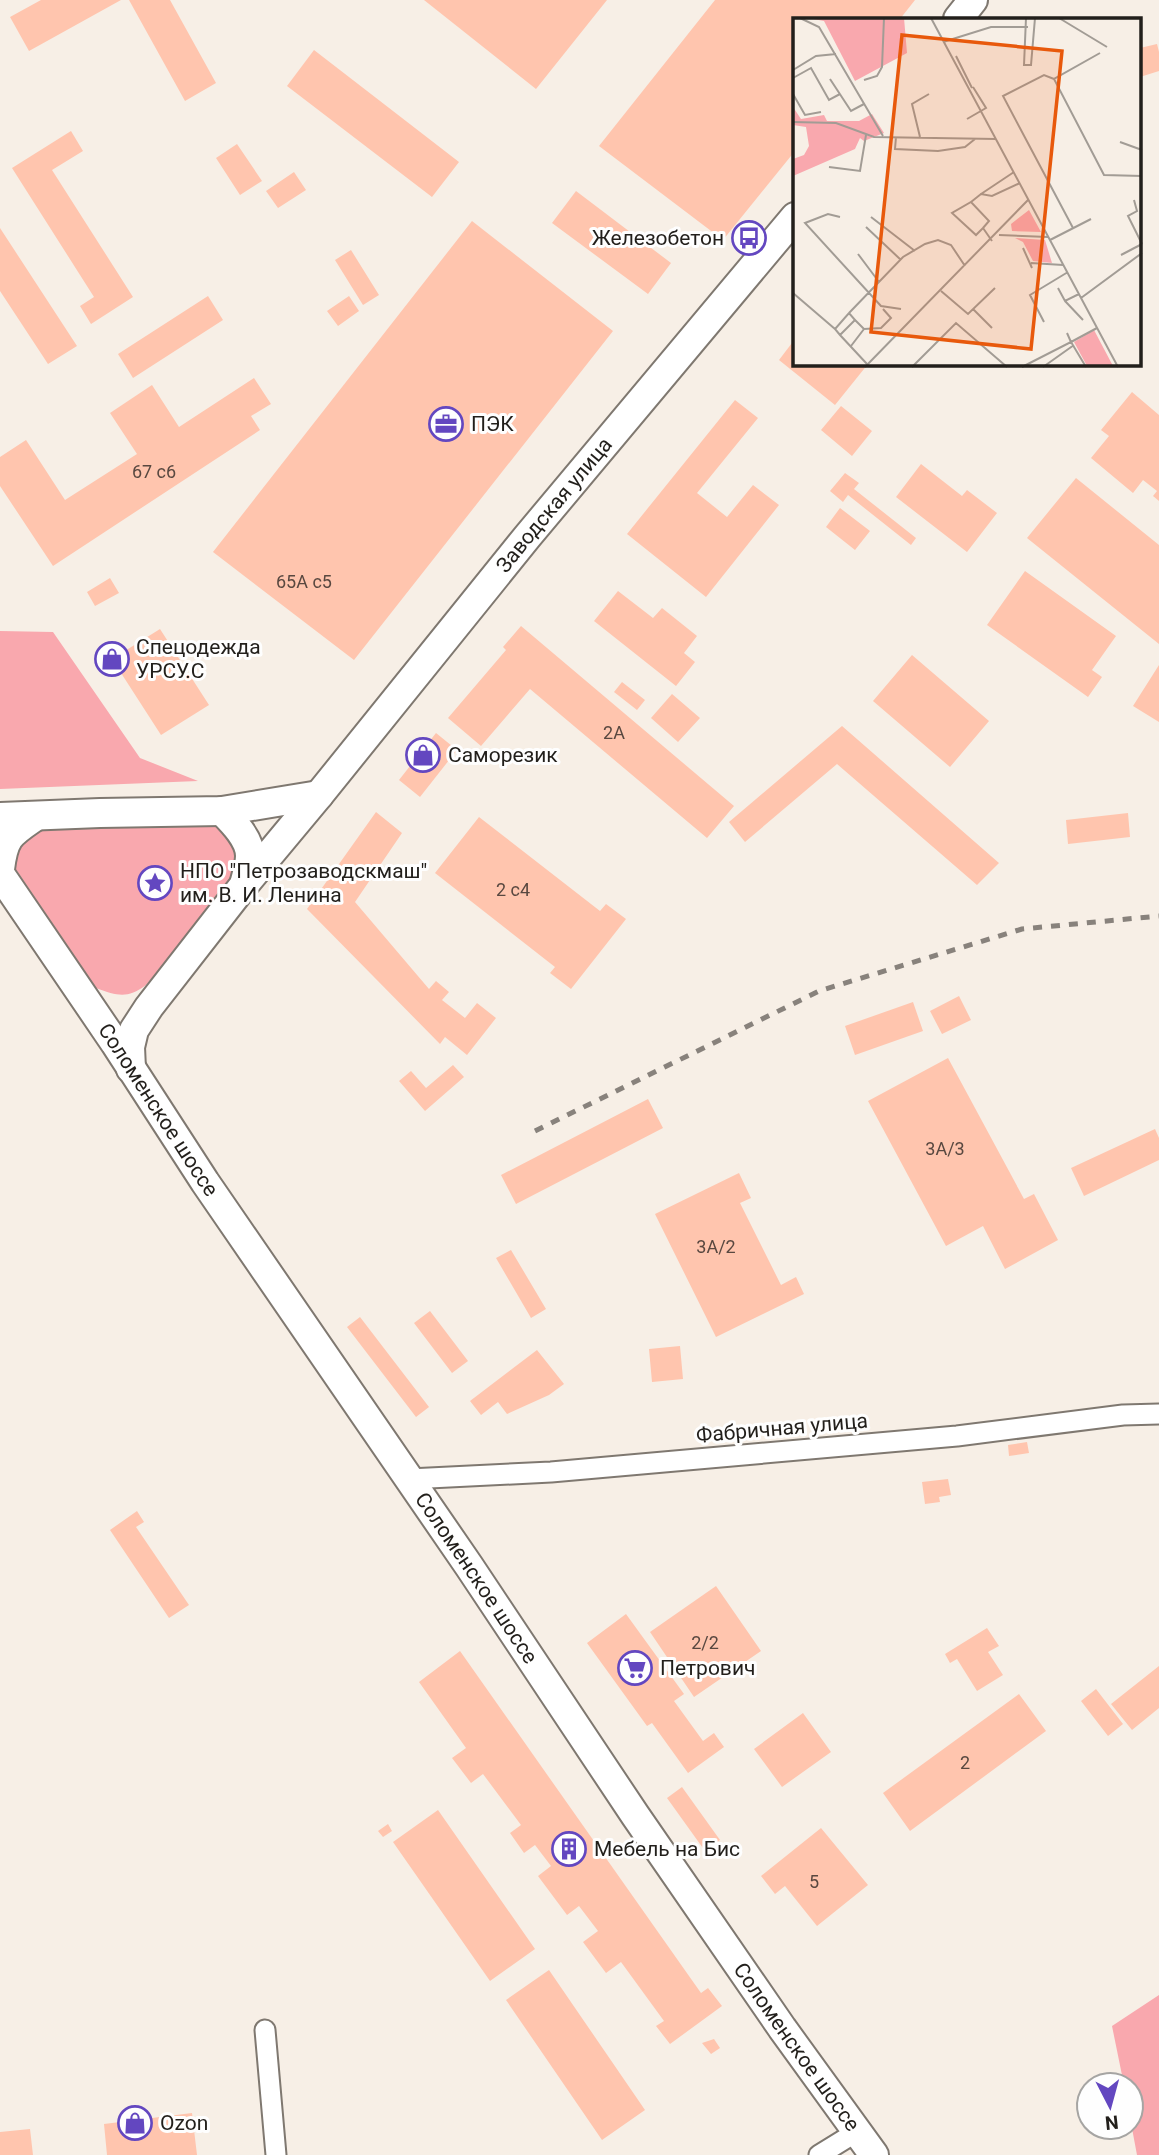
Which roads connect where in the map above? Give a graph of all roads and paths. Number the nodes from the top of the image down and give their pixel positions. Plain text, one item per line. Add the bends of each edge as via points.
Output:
1 (973, 0) edge
2 (959, 18) edge
3 (793, 219) edge
4 (319, 795) junction
5 (222, 811) junction
6 (36, 816) junction
7 (0, 817) edge
8 (0, 872) edge
9 (244, 885) junction
10 (84, 998) junction
11 (149, 1007) junction
12 (131, 1069) junction
13 (1159, 1414) edge
14 (409, 1479) junction
15 (265, 2029) dead end
16 (858, 2131) junction
17 (276, 2155) edge
18 (820, 2155) edge
19 (874, 2155) edge

1 - 2 main road
3 - 4 main road, Заводская улица
4 - 5 main road
4 - 9 main road, Заводская улица
5 - 6 main road
5 - 9 main road via 251,854
6 - 7 main road
6 - 8 main road via 9,835
8 - 10 main road, Соломенское шоссе
9 - 11 main road, Заводская улица
10 - 11 main road via 105,1010
10 - 12 main road, Соломенское шоссе
11 - 12 main road, Заводская улица via 134,1030
12 - 14 main road, Соломенское шоссе
13 - 14 street, Фабричная улица via 551,1472
14 - 16 main road, Соломенское шоссе via 782,2028
15 - 17 street
16 - 18 street
16 - 19 main road, Соломенское шоссе

